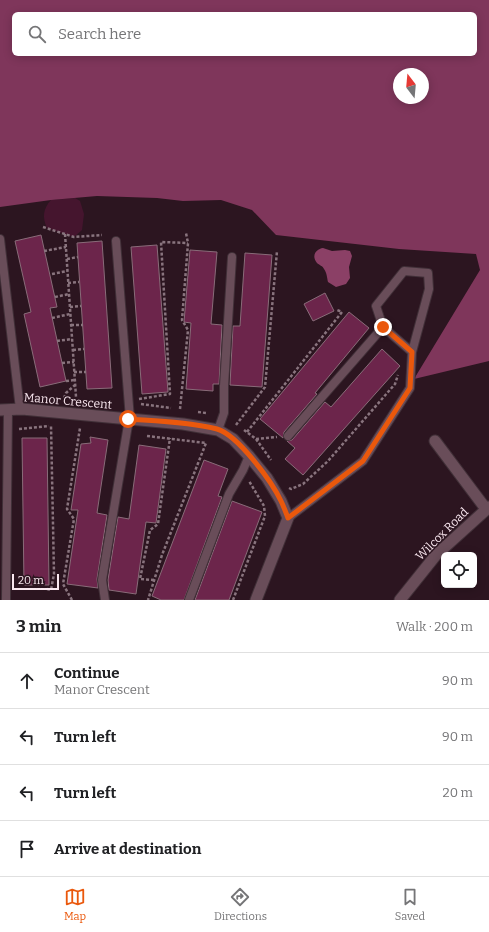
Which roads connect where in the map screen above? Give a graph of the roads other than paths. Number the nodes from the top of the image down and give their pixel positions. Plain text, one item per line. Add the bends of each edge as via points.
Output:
1 (0, 239) edge
2 (116, 241) dead end
3 (232, 257) dead end
4 (383, 327) junction
5 (412, 352) junction
6 (20, 409) junction
7 (4, 410) edge
8 (129, 419) junction
9 (218, 430) junction
10 (288, 436) dead end
11 (435, 442) dead end
12 (249, 456) junction
13 (487, 508) edge
14 (288, 518) junction
15 (6, 600) edge
16 (105, 600) edge
17 (189, 600) edge
18 (256, 600) edge
19 (400, 600) edge

1 - 6 lane
2 - 8 lane
3 - 9 lane via 224,413
4 - 5 lane
4 - 5 lane via 376,306 404,271 428,273 429,289
4 - 10 lane
5 - 14 lane via 410,388 363,461
6 - 7 street, Manor Crescent
6 - 8 street, Manor Crescent
7 - 15 lane
8 - 9 street, Manor Crescent
8 - 16 lane via 102,580
9 - 12 street, Manor Crescent via 233,439
11 - 13 street
12 - 14 street, Manor Crescent via 267,478
12 - 17 lane via 229,494
13 - 19 street, Wilcox Road via 436,555
14 - 18 street

